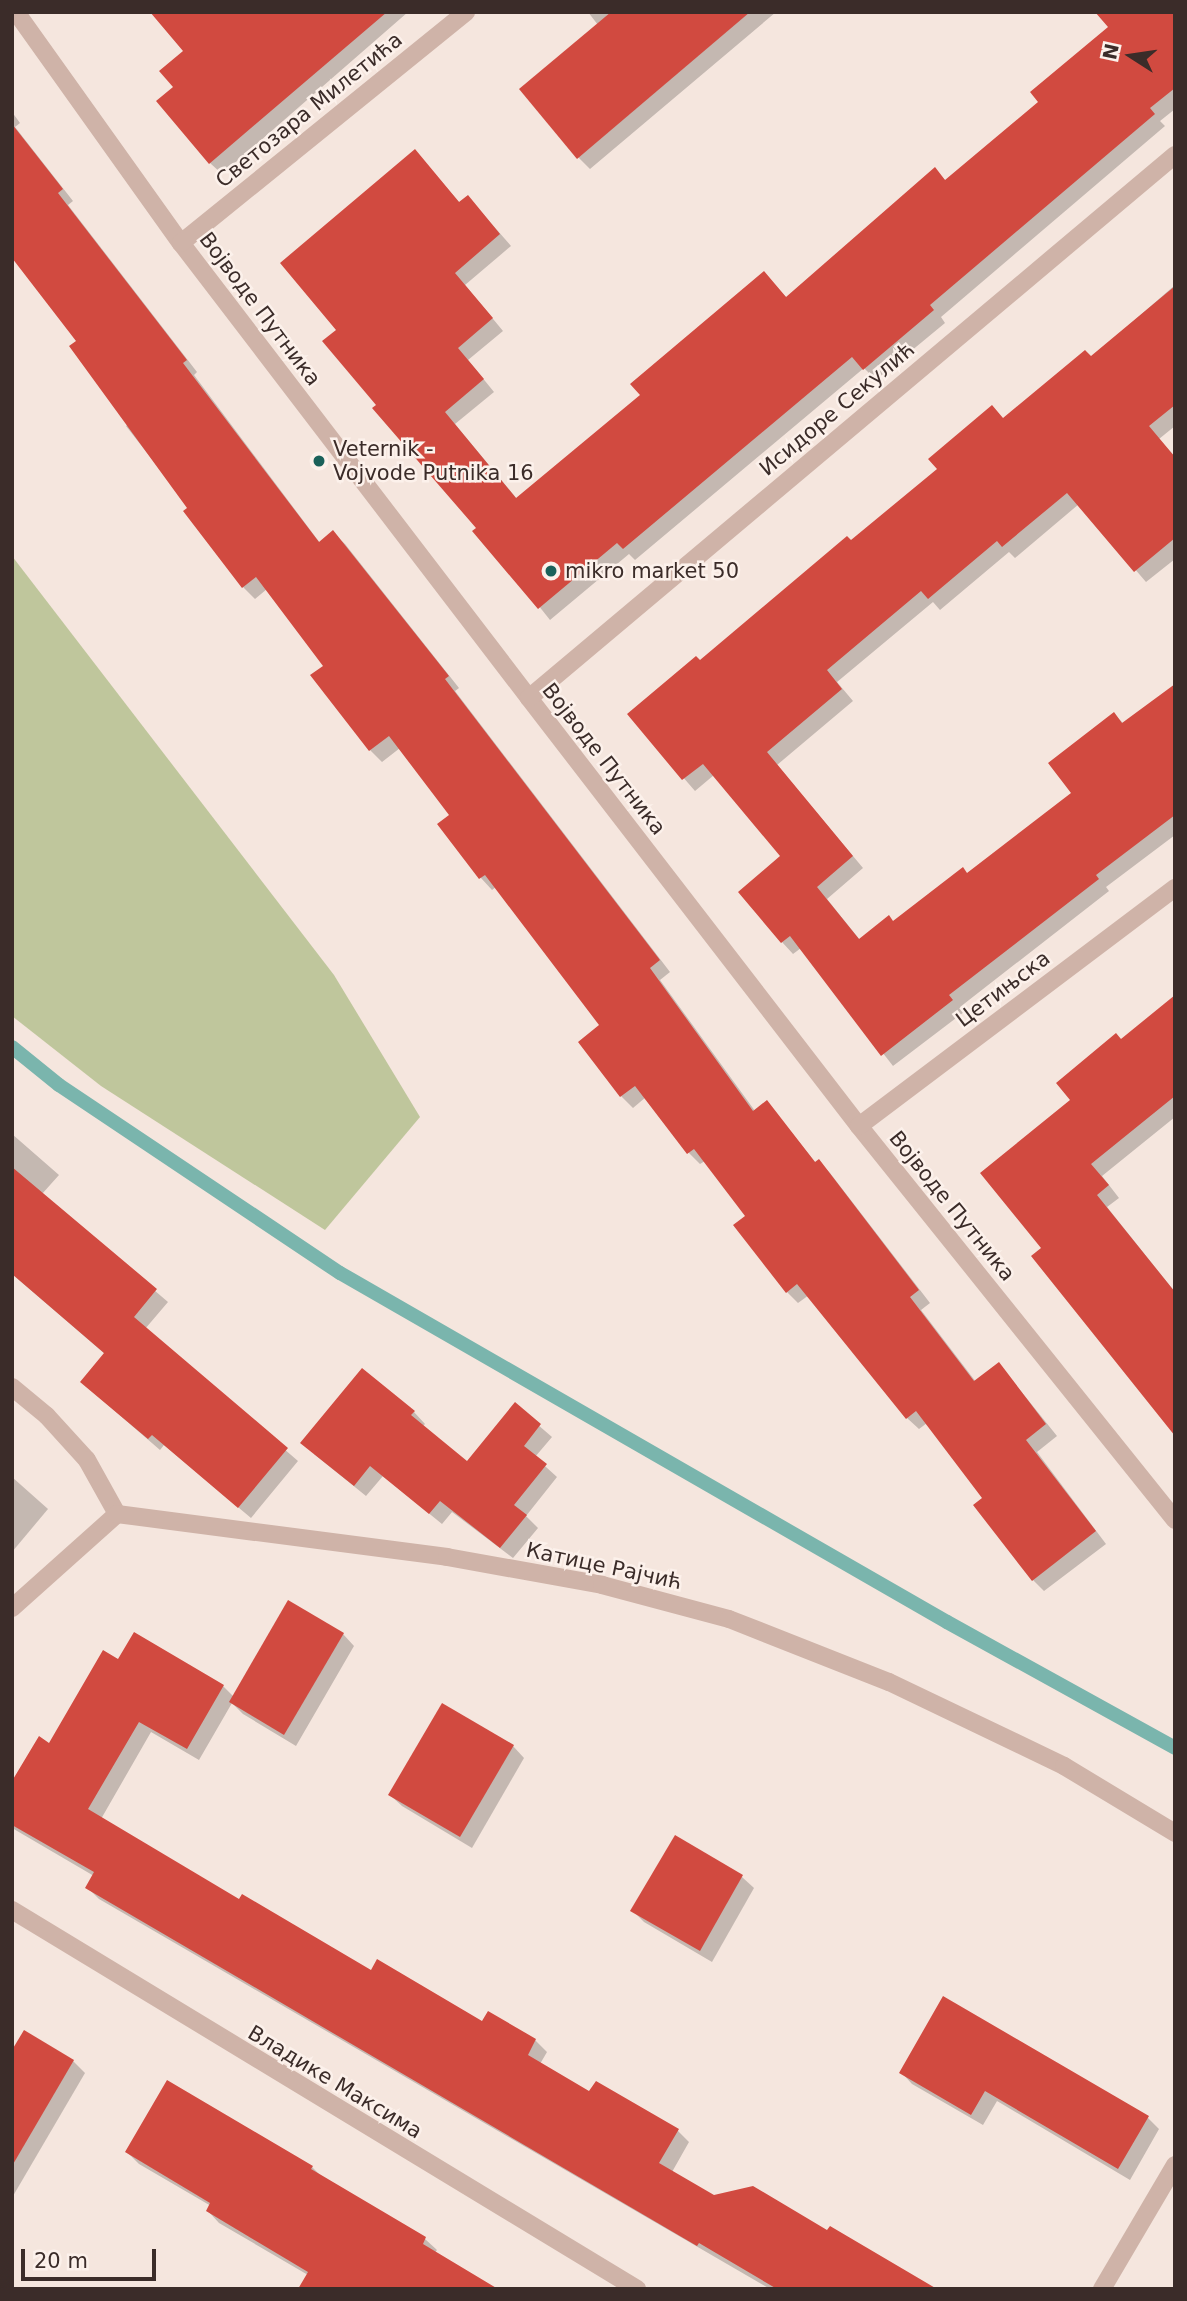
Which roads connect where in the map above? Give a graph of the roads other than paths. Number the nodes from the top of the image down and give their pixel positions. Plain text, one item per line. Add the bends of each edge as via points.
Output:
1 (16, 12) edge
2 (466, 12) edge
3 (1175, 155) edge
4 (181, 243) junction
5 (529, 698) junction
6 (1175, 888) edge
7 (859, 1126) junction
8 (12, 1387) edge
9 (1175, 1491) edge
10 (1161, 1503) junction
11 (117, 1514) junction
12 (1175, 1520) edge
13 (12, 1608) edge
14 (1175, 1833) edge
15 (12, 1910) edge
16 (1175, 2165) edge
17 (637, 2289) edge
18 (1102, 2289) edge

1 - 4 street, Војводе Путника
2 - 4 street, Светозара Милетића
3 - 5 street, Исидоре Секулић
4 - 5 street, Војводе Путника
5 - 7 street, Војводе Путника
6 - 7 street, Цетињска
7 - 10 street, Војводе Путника
8 - 11 street via 47,1416 86,1460
9 - 10 street
10 - 12 street, Војводе Путника
11 - 13 street
11 - 14 street, Катице Рајчић via 447,1557 602,1585 730,1619 888,1682 1039,1754
15 - 17 street, Владике Максима
16 - 18 street

